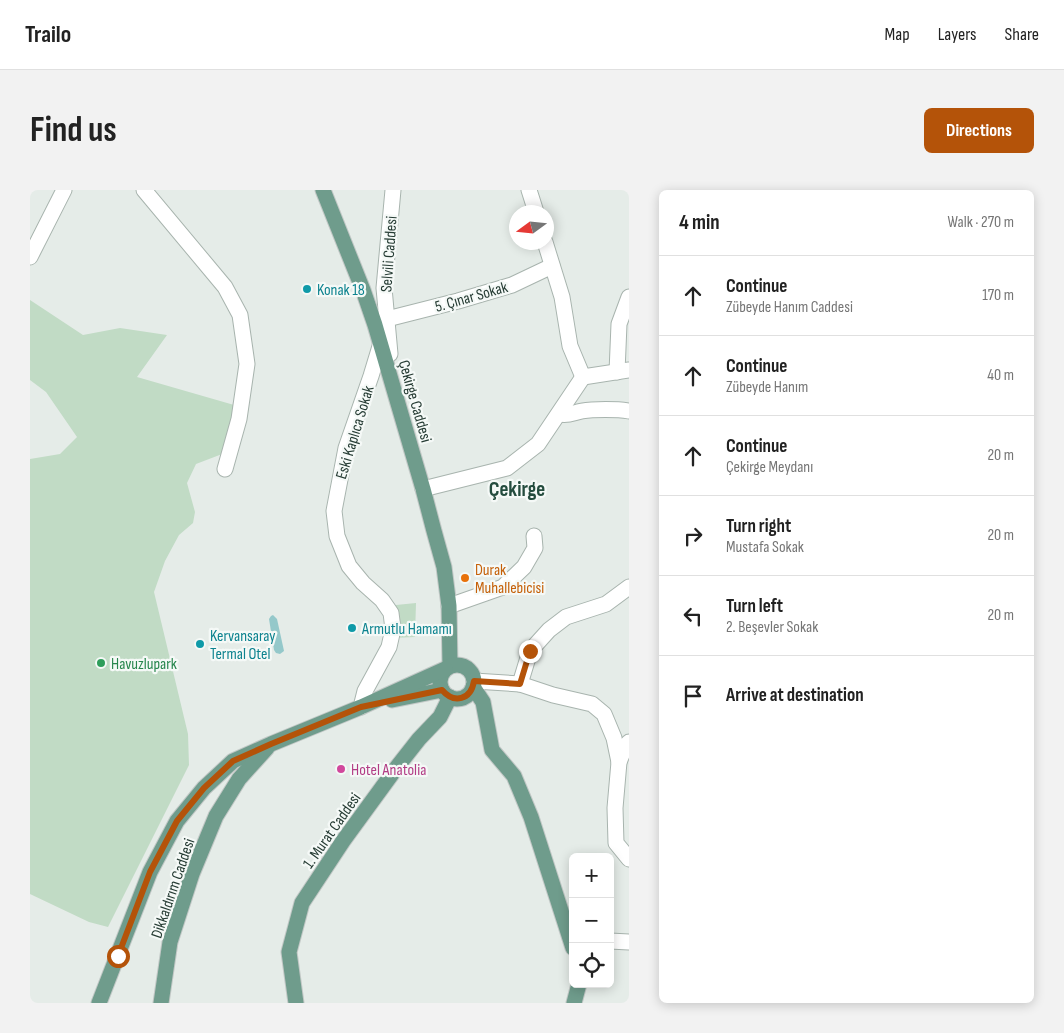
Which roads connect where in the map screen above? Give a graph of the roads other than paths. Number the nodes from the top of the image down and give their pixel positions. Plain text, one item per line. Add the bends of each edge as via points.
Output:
1 (64, 190) edge
2 (144, 190) edge
3 (323, 190) edge
4 (393, 190) edge
5 (529, 190) edge
6 (534, 205) edge
7 (547, 250) edge
8 (30, 257) edge
9 (552, 266) junction
10 (629, 297) edge
11 (387, 320) junction
12 (381, 343) junction
13 (623, 371) edge
14 (583, 377) junction
15 (392, 378) junction
16 (629, 411) edge
17 (558, 414) junction
18 (225, 469) dead end
19 (423, 489) junction
20 (534, 536) dead end
21 (629, 587) edge
22 (449, 606) junction
23 (449, 629) junction
24 (448, 668) junction
25 (472, 679) junction
26 (520, 684) junction
27 (446, 694) junction
28 (361, 707) junction
29 (629, 742) edge
30 (271, 744) junction
31 (620, 762) junction
32 (629, 860) edge
33 (614, 941) edge
34 (629, 942) edge
35 (571, 943) edge
36 (578, 988) edge
37 (100, 1003) edge
38 (161, 1003) edge
39 (296, 1003) edge
40 (574, 1003) edge

1 - 8 street
2 - 18 street via 225,287 240,315 247,364 239,419
3 - 12 main road, Çekirge Caddesi
4 - 11 street, Selvili Caddesi via 384,288
5 - 6 street
7 - 9 street
9 - 11 street, 5. Çınar Sokak via 512,284
9 - 14 street via 562,297 570,346
10 - 13 street via 619,324
11 - 15 street, Selvili Caddesi
12 - 15 main road, Çekirge Caddesi
12 - 28 street, Eski Kaplıca Sokak via 346,448 334,511 337,536 349,566 391,613 393,629 389,647 365,691
13 - 14 street
14 - 17 street
15 - 19 main road, Çekirge Caddesi
16 - 17 street
17 - 19 street via 538,444 507,468
19 - 22 main road, Çekirge Caddesi via 444,567
20 - 22 street via 535,548 524,567 503,587
21 - 26 street via 606,604 566,617 549,630 530,651
22 - 23 main road, Çekirge Caddesi
23 - 24 main road, Çekirge Caddesi
23 - 25 main road, Çekirge Caddesi
24 - 25 main road via 460,665
24 - 27 main road via 440,679
24 - 28 main road
25 - 26 street
25 - 27 main road via 470,692 461,698
25 - 35 main road, Çekirge Caddesi via 483,702 492,750 514,776 531,817
26 - 31 street via 592,704 604,714
27 - 28 main road
27 - 39 main road, 1. Murat Caddesi via 440,717 397,767 342,841 302,903 289,952
28 - 30 main road
29 - 31 street
30 - 37 main road via 233,761 204,788 177,821 150,872
30 - 38 main road, Dikkaldırım Caddesi via 239,779 216,816 192,874 170,942
31 - 32 street via 615,808 616,843
33 - 34 street
36 - 40 main road

